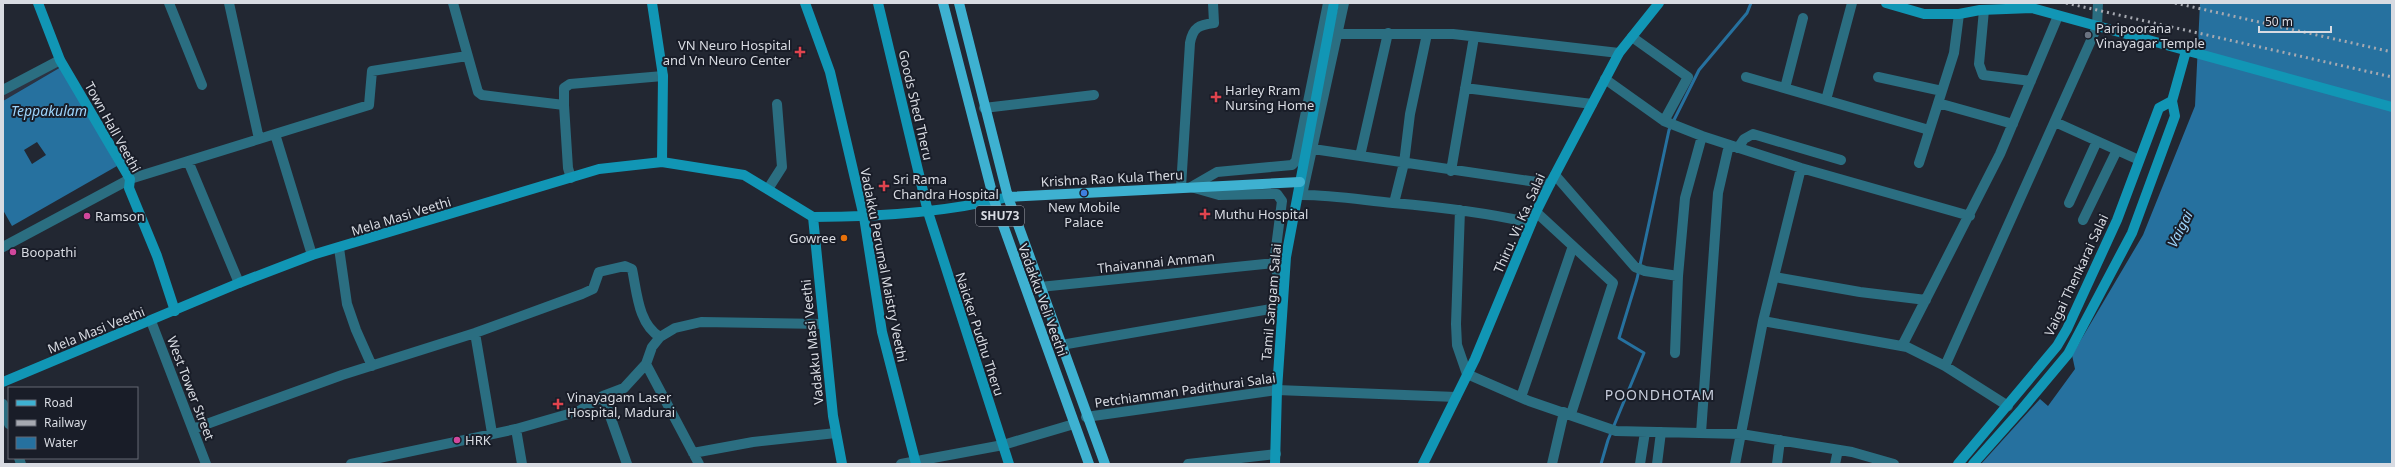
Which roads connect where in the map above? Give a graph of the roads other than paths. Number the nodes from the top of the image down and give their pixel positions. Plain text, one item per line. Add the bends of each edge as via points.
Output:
1 (38, 3) edge
2 (169, 3) edge
3 (229, 3) edge
4 (453, 3) edge
5 (652, 3) edge
6 (805, 3) edge
7 (878, 3) edge
8 (943, 3) edge
9 (959, 3) edge
10 (1213, 3) edge
11 (1328, 3) edge
12 (1334, 3) edge
13 (1344, 3) edge
14 (1659, 3) edge
15 (1852, 3) edge
16 (1886, 3) edge
17 (2098, 3) edge
18 (1984, 10) junction
19 (1959, 14) junction
20 (2058, 16) junction
21 (1803, 18) dead end
22 (2097, 27) junction
23 (1388, 33) junction
24 (1337, 34) junction
25 (1427, 34) junction
26 (1474, 37) junction
27 (1632, 37) junction
28 (2190, 51) junction
29 (1619, 53) junction
30 (467, 56) junction
31 (60, 60) junction
32 (663, 76) junction
33 (1746, 77) dead end
34 (1878, 77) dead end
35 (1605, 80) junction
36 (2031, 81) junction
37 (202, 85) dead end
38 (1465, 88) junction
39 (1785, 88) junction
40 (3, 90) edge
41 (1942, 91) junction
42 (1094, 95) dead end
43 (1826, 100) junction
44 (2172, 101) junction
45 (1938, 103) junction
46 (777, 104) dead end
47 (1592, 104) junction
48 (564, 105) junction
49 (2392, 107) edge
50 (984, 108) junction
51 (1664, 121) junction
52 (2055, 122) junction
53 (2013, 124) junction
54 (1929, 130) junction
55 (275, 134) junction
56 (1702, 136) junction
57 (259, 139) junction
58 (2097, 141) junction
59 (1734, 147) junction
60 (1313, 149) junction
61 (2117, 150) junction
62 (1360, 156) junction
63 (1841, 160) dead end
64 (2139, 160) junction
65 (188, 161) junction
66 (662, 162) junction
67 (1404, 163) junction
68 (1919, 163) dead end
69 (1801, 168) junction
70 (1451, 171) junction
71 (571, 178) junction
72 (130, 179) junction
73 (1552, 179) junction
74 (1300, 182) junction
75 (1186, 187) junction
76 (768, 189) junction
77 (1008, 197) junction
78 (994, 200) junction
79 (1394, 203) junction
80 (2069, 203) dead end
81 (1460, 210) junction
82 (928, 212) junction
83 (1536, 212) junction
84 (1970, 216) junction
85 (813, 217) junction
86 (864, 217) junction
87 (2083, 220) dead end
88 (1531, 223) junction
89 (4, 245) edge
90 (1573, 246) junction
91 (339, 248) junction
92 (312, 255) junction
93 (1274, 263) junction
94 (1678, 276) junction
95 (1774, 276) junction
96 (239, 283) junction
97 (1040, 287) junction
98 (1283, 293) junction
99 (1926, 300) junction
100 (1282, 307) junction
101 (174, 310) junction
102 (151, 321) junction
103 (1763, 321) junction
104 (823, 324) junction
105 (475, 333) junction
106 (660, 337) junction
107 (1061, 345) junction
108 (1902, 346) junction
109 (1675, 353) dead end
110 (646, 364) junction
111 (372, 366) junction
112 (1945, 366) junction
113 (1468, 374) junction
114 (3, 382) edge
115 (1277, 390) junction
116 (603, 396) junction
117 (1456, 397) junction
118 (1521, 397) junction
119 (3, 404) edge
120 (2008, 406) junction
121 (1568, 413) junction
122 (1086, 417) junction
123 (8, 421) edge
124 (1074, 424) junction
125 (516, 428) junction
126 (193, 429) junction
127 (1645, 432) junction
128 (1661, 432) junction
129 (492, 433) junction
130 (836, 433) junction
131 (1701, 433) junction
132 (1741, 434) junction
133 (1780, 440) junction
134 (1003, 445) junction
135 (1838, 450) junction
136 (693, 453) junction
137 (1275, 459) edge
138 (915, 462) edge
139 (206, 464) edge
140 (351, 464) edge
141 (522, 464) edge
142 (627, 464) edge
143 (699, 464) edge
144 (842, 464) edge
145 (901, 464) edge
146 (1009, 464) edge
147 (1089, 464) edge
148 (1104, 464) edge
149 (1188, 464) edge
150 (1423, 464) edge
151 (1552, 464) edge
152 (1640, 464) edge
153 (1656, 464) edge
154 (1735, 464) edge
155 (1776, 464) edge
156 (1834, 464) edge
157 (1894, 464) edge
158 (1958, 464) edge
159 (1973, 464) edge

1 - 31 street, Town Hall Veethi
2 - 37 street
3 - 57 street
4 - 30 street
5 - 32 street
6 - 86 street, Vadakku Perumal Maistry Veethi via 830,72
7 - 82 street, Goods Shed Theru
8 - 78 main road, Vadakku Veli Veethi / SHU73
9 - 50 main road, Vadakku Veli Veethi / SHU73
10 - 75 street via 1214,23 1200,25 1195,29 1190,43
11 - 75 street via 1296,161 1292,165 1217,172
12 - 74 street, Tamil Sangam Salai
13 - 24 street
14 - 27 street, Thiru. Vi. Ka. Salai
15 - 43 street
16 - 19 street via 1924,14
17 - 22 street
18 - 19 street
18 - 20 street via 2032,8
18 - 36 street via 1979,64 1982,75
19 - 41 street via 1954,53
20 - 22 street
20 - 36 street
21 - 39 street
22 - 28 street
22 - 52 street
23 - 24 street
23 - 25 street
23 - 62 street
24 - 60 street
25 - 26 street
25 - 67 street via 1410,114
26 - 29 street
26 - 38 street
27 - 29 street, Thiru. Vi. Ka. Salai
27 - 51 street via 1688,77
28 - 44 street, Vaigai Thenkarai Salai
28 - 49 street
29 - 35 street, Thiru. Vi. Ka. Salai
30 - 48 street via 475,88 482,95
30 - 55 street via 372,71 369,105
31 - 40 street
31 - 72 street, Town Hall Veethi
32 - 48 street via 570,84 564,88
32 - 66 street
33 - 39 street
34 - 41 street
35 - 47 street, Thiru. Vi. Ka. Salai
35 - 51 street
36 - 53 street
38 - 47 street
38 - 70 street
39 - 43 street
41 - 45 street
42 - 50 street
43 - 54 street
44 - 64 street, Vaigai Thenkarai Salai via 2159,108
44 - 159 street, Vaigai Thenkarai Salai via 2175,116 2132,233 2068,354
45 - 53 street
45 - 54 street
46 - 76 street via 782,167
47 - 73 street, Thiru. Vi. Ka. Salai
48 - 71 street via 568,168
50 - 77 main road, Vadakku Veli Veethi / SHU73
51 - 56 street
52 - 58 street
52 - 112 street
53 - 84 street
54 - 68 street
55 - 57 street
55 - 92 street
56 - 59 street
56 - 94 street via 1686,198
57 - 65 street
58 - 61 street
58 - 80 street
59 - 63 street via 1752,134
59 - 69 street
59 - 131 street via 1718,193
60 - 62 street
60 - 79 street via 1302,195
61 - 64 street
61 - 87 street
62 - 67 street
64 - 120 street, Vaigai Thenkarai Salai via 2117,220 2067,329 2057,346
65 - 72 street
65 - 96 street
66 - 71 street, Mela Masi Veethi via 599,169
66 - 76 street, Mela Masi Veethi via 744,175
67 - 70 street
67 - 79 street
69 - 84 street
69 - 95 street
70 - 73 street
71 - 91 street, Mela Masi Veethi
72 - 89 street
72 - 101 street, Town Hall Veethi via 129,188 157,256
73 - 83 street, Thiru. Vi. Ka. Salai
73 - 94 street via 1635,267
74 - 75 main road, Krishna Rao Kula Theru
74 - 98 street, Tamil Sangam Salai via 1286,257
75 - 77 main road, Krishna Rao Kula Theru
75 - 93 street via 1218,194 1277,194 1282,201
76 - 85 street, Mela Masi Veethi
77 - 78 street
77 - 97 main road, Vadakku Veli Veethi / SHU73
78 - 82 street
78 - 124 main road, Vadakku Veli Veethi / SHU73
79 - 81 street via 1413,203
81 - 88 street
81 - 113 street via 1457,345
82 - 86 street
82 - 134 street, Naicker Pudhu Theru
83 - 88 street, Thiru. Vi. Ka. Salai
83 - 90 street
84 - 99 street
85 - 86 street
85 - 104 street, Vadakku Masi Veethi
86 - 138 street, Vadakku Perumal Maistry Veethi via 882,332
88 - 113 street, Thiru. Vi. Ka. Salai
90 - 118 street
90 - 121 street via 1613,283
91 - 92 street, Mela Masi Veethi
91 - 111 street via 347,304
92 - 96 street, Mela Masi Veethi
93 - 97 street, Thaivannai Amman
93 - 98 street
94 - 109 street
95 - 99 street via 1860,292
95 - 103 street
96 - 101 street, Mela Masi Veethi
97 - 107 main road, Vadakku Veli Veethi / SHU73
98 - 100 street, Tamil Sangam Salai
99 - 108 street
100 - 107 street
100 - 115 street, Tamil Sangam Salai
101 - 102 street, Mela Masi Veethi
102 - 114 street, Mela Masi Veethi
102 - 126 street, West Tower Street
103 - 108 street
103 - 132 street
104 - 106 street via 702,322 675,328
104 - 130 street, Vadakku Masi Veethi
105 - 106 street via 590,291 599,272 625,266 632,269 647,328
105 - 111 street
105 - 129 street
106 - 110 street via 652,347
107 - 122 main road, Vadakku Veli Veethi / SHU73
108 - 112 street
110 - 116 street via 624,388
110 - 136 street
111 - 126 street
112 - 120 street
113 - 117 street, Thiru. Vi. Ka. Salai
113 - 118 street
115 - 117 street, Petchiamman Padithurai Salai
115 - 122 street, Petchiamman Padithurai Salai
115 - 137 street, Tamil Sangam Salai
116 - 125 street via 579,411
116 - 142 street
117 - 150 street, Thiru. Vi. Ka. Salai
118 - 121 street
119 - 123 street
120 - 158 street, Vaigai Thenkarai Salai
121 - 127 street via 1612,429
121 - 151 street
122 - 148 main road, Vadakku Veli Veethi / SHU73
124 - 134 street
124 - 147 main road, Vadakku Veli Veethi / SHU73
125 - 129 street
125 - 141 street
126 - 139 street, West Tower Street
127 - 128 street
127 - 152 street
128 - 131 street
128 - 153 street
129 - 140 street
130 - 136 street via 753,442
130 - 144 street, Vadakku Masi Veethi
131 - 132 street
132 - 133 street
132 - 154 street
133 - 135 street
133 - 155 street
134 - 138 street
134 - 146 street, Naicker Pudhu Theru
135 - 156 street
135 - 157 street
136 - 143 street
137 - 149 street
138 - 145 street

